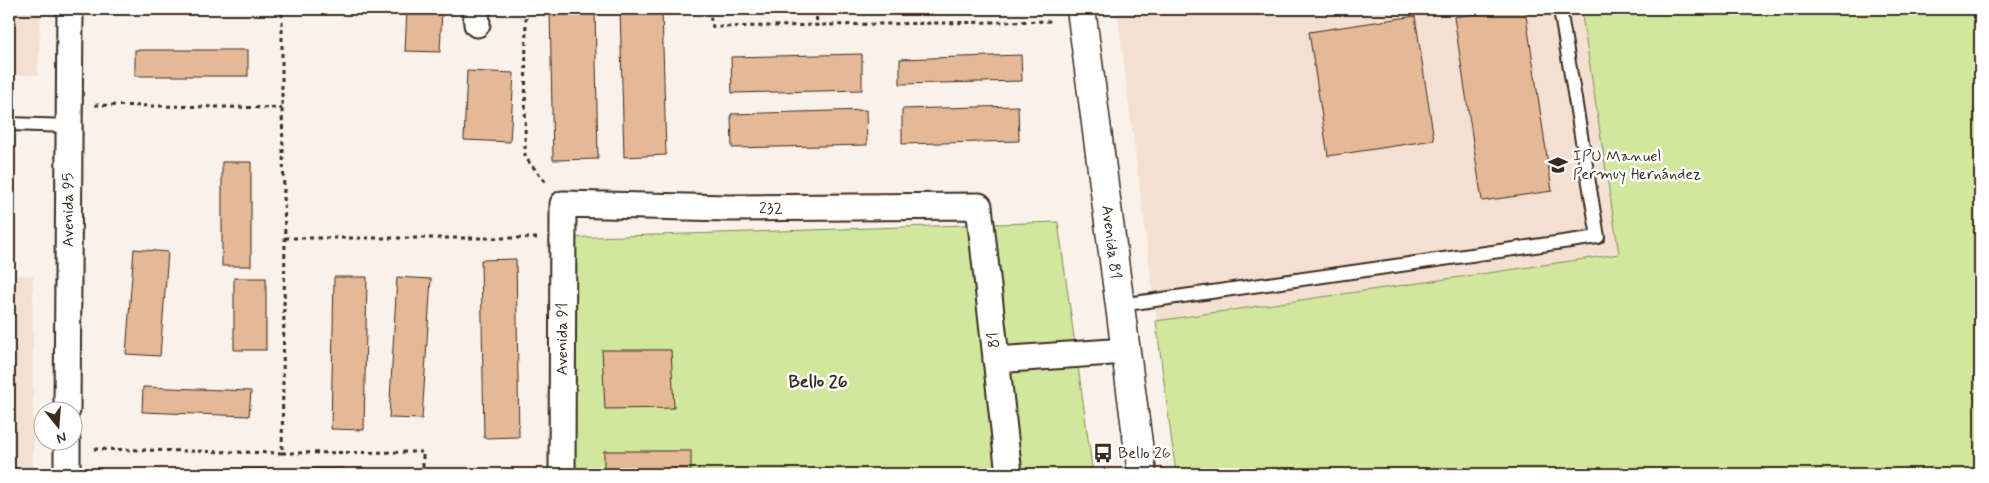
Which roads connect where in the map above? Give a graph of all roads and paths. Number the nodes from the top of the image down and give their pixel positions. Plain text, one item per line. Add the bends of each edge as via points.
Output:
1 (70, 9) edge
2 (282, 9) edge
3 (526, 9) edge
4 (708, 9) edge
5 (816, 9) edge
6 (1560, 9) edge
7 (1081, 14) edge
8 (817, 26) junction
9 (282, 108) junction
10 (69, 115) junction
11 (9, 124) edge
12 (563, 204) junction
13 (979, 206) joint
14 (286, 238) junction
15 (562, 238) junction
16 (1120, 305) junction
17 (1126, 351) junction
18 (996, 360) junction
19 (67, 400) edge
20 (82, 445) edge
21 (67, 450) edge
22 (282, 452) junction
23 (67, 474) edge
24 (423, 474) edge
25 (562, 474) edge
26 (1009, 474) edge
27 (1142, 474) edge

1 - 10 street, Avenida 95
2 - 9 path
3 - 12 path via 525,157
4 - 8 path via 713,27
5 - 8 path
6 - 16 lane via 1598,237
7 - 8 path
7 - 16 main road, Avenida 81
9 - 10 path
9 - 14 path
10 - 11 lane
10 - 19 street, Avenida 95
12 - 13 street, 232 via 728,208
12 - 15 street, Avenida 91
13 - 18 street, 81
14 - 15 path
14 - 22 path
15 - 25 street, Avenida 91
16 - 17 main road, Avenida 81
17 - 18 street
17 - 27 main road, Avenida 81
18 - 26 street, 81
20 - 22 path
21 - 23 street
22 - 24 path via 423,452

